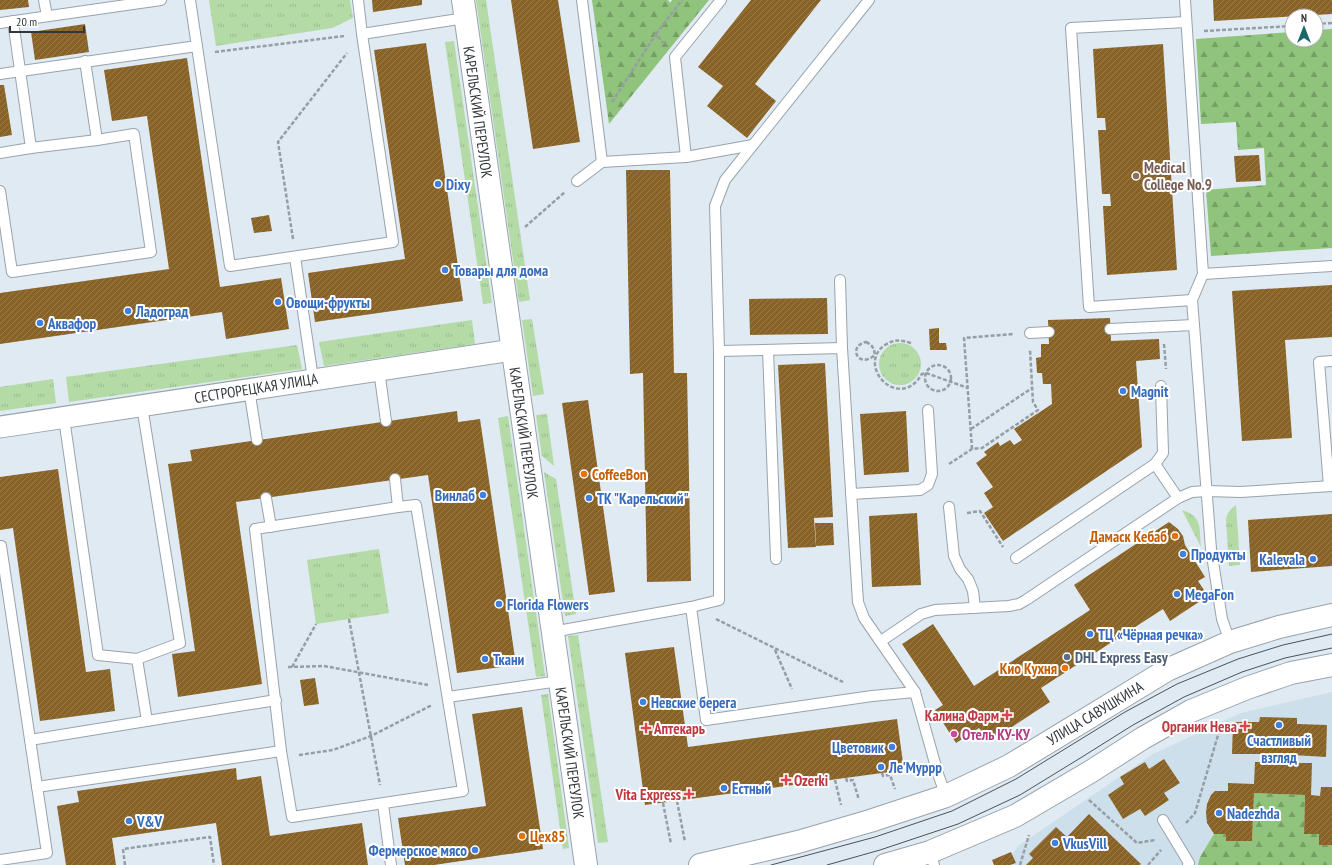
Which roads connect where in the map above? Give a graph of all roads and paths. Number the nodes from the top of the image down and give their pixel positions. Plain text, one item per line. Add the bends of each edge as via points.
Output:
1 (44, 0) edge
2 (161, 0) edge
3 (190, 0) edge
4 (358, 0) edge
5 (582, 0) edge
6 (682, 0) edge
7 (721, 0) edge
8 (869, 0) edge
9 (1185, 0) edge
10 (464, 9) edge
11 (47, 16) junction
12 (13, 21) junction
13 (1186, 22) junction
14 (0, 23) edge
15 (1284, 26) edge
16 (1187, 32) junction
17 (362, 34) junction
18 (656, 34) junction
19 (198, 50) junction
20 (675, 57) junction
21 (85, 62) junction
22 (20, 71) junction
23 (0, 74) edge
24 (598, 124) junction
25 (97, 140) junction
26 (753, 145) junction
27 (31, 148) junction
28 (0, 153) edge
29 (686, 157) junction
30 (602, 162) junction
31 (577, 181) joint
32 (0, 198) edge
33 (525, 227) dead end
34 (295, 256) junction
35 (1332, 266) edge
36 (1203, 274) junction
37 (840, 280) dead end
38 (1192, 300) junction
39 (1194, 325) junction
40 (1163, 326) junction
41 (1110, 329) dead end
42 (1049, 332) dead end
43 (1030, 333) junction
44 (911, 343) dead end
45 (842, 348) junction
46 (512, 350) junction
47 (768, 350) junction
48 (719, 351) junction
49 (875, 355) junction
50 (1332, 361) edge
51 (379, 370) junction
52 (926, 373) junction
53 (1166, 373) dead end
54 (313, 380) junction
55 (950, 382) junction
56 (1161, 386) dead end
57 (968, 388) junction
58 (1032, 388) junction
59 (249, 389) junction
60 (142, 406) junction
61 (928, 410) dead end
62 (64, 418) junction
63 (386, 421) dead end
64 (0, 427) edge
65 (971, 429) junction
66 (257, 440) dead end
67 (972, 449) junction
68 (962, 456) dead end
69 (1155, 464) junction
70 (394, 480) dead end
71 (1330, 486) edge
72 (1207, 491) junction
73 (851, 494) junction
74 (266, 498) dead end
75 (1178, 498) junction
76 (398, 506) junction
77 (949, 507) dead end
78 (980, 511) dead end
79 (271, 527) junction
80 (0, 546) edge
81 (1016, 558) joint
82 (776, 559) dead end
83 (691, 607) junction
84 (975, 608) junction
85 (1332, 615) edge
86 (349, 619) dead end
87 (316, 624) dead end
88 (552, 632) junction
89 (881, 640) junction
90 (1230, 642) junction
91 (775, 649) junction
92 (137, 659) junction
93 (1332, 665) edge
94 (292, 667) junction
95 (272, 668) junction
96 (359, 672) junction
97 (559, 681) junction
98 (915, 692) junction
99 (447, 693) junction
100 (872, 696) junction
101 (276, 700) junction
102 (800, 706) junction
103 (147, 721) junction
104 (1221, 724) dead end
105 (371, 736) junction
106 (30, 740) junction
107 (281, 751) junction
108 (882, 773) dead end
109 (846, 778) dead end
110 (835, 780) dead end
111 (37, 787) junction
112 (895, 789) dead end
113 (946, 796) junction
114 (1085, 797) dead end
115 (859, 800) dead end
116 (677, 801) dead end
117 (664, 803) dead end
118 (383, 804) junction
119 (842, 805) dead end
120 (1163, 820) dead end
121 (1030, 834) dead end
122 (1173, 837) junction
123 (685, 842) dead end
124 (1137, 843) dead end
125 (672, 844) dead end
126 (932, 858) edge
127 (0, 860) edge
128 (125, 865) edge
129 (214, 865) edge
130 (391, 865) edge
131 (586, 865) edge
132 (700, 865) edge
133 (885, 865) edge
134 (1020, 865) edge
135 (1188, 865) edge

1 - 11 lane
2 - 11 lane
3 - 19 lane
4 - 17 lane
5 - 24 lane
6 - 18 path
7 - 20 lane
8 - 26 lane
9 - 13 lane
10 - 17 lane
10 - 46 main road, КАРЕЛЬСКИЙ ПЕРЕУЛОК
11 - 12 lane
12 - 14 lane
12 - 22 lane
13 - 16 lane
13 - 38 lane via 1071,28 1089,307
15 - 16 path
16 - 36 lane
17 - 19 path
17 - 34 path via 278,142
17 - 34 lane via 393,242
18 - 20 path
18 - 24 path
19 - 21 lane
19 - 34 lane via 230,266
20 - 29 lane
21 - 22 lane
21 - 25 lane
22 - 23 lane
22 - 27 lane
24 - 30 lane
25 - 27 lane
25 - 32 lane via 134,134 151,252 12,272
26 - 29 lane
26 - 48 lane via 725,180 715,206
27 - 28 lane
29 - 30 lane
30 - 31 lane
31 - 33 path
34 - 54 lane
35 - 36 lane
36 - 38 lane
37 - 45 lane
38 - 39 lane
39 - 40 lane
39 - 72 lane
40 - 41 lane
40 - 53 path
42 - 43 lane
43 - 57 path via 964,338
43 - 58 path
44 - 49 path via 902,340 892,341
45 - 47 lane
45 - 73 lane
46 - 51 street, СЕСТРОРЕЦКАЯ УЛИЦА
46 - 88 main road, КАРЕЛЬСКИЙ ПЕРЕУЛОК
47 - 48 lane
47 - 82 lane
48 - 83 lane via 719,600
49 - 49 path via 874,348 866,342 856,350 856,355 864,361
49 - 52 path via 877,374 892,388 902,389 911,386
50 - 71 lane via 1319,362
51 - 54 street, СЕСТРОРЕЦКАЯ УЛИЦА
51 - 63 lane
52 - 55 path
52 - 55 path via 936,365 942,365 951,375
52 - 55 path via 925,380 934,390 947,388
54 - 59 street, СЕСТРОРЕЦКАЯ УЛИЦА
55 - 57 path
56 - 69 lane via 1163,453
57 - 65 path
58 - 65 path
58 - 67 path via 1033,402 1038,410 982,448
59 - 60 street, СЕСТРОРЕЦКАЯ УЛИЦА
59 - 66 lane
60 - 62 street, СЕСТРОРЕЦКАЯ УЛИЦА
60 - 92 lane via 180,643
61 - 73 lane via 932,474 928,485 920,490
62 - 64 street, СЕСТРОРЕЦКАЯ УЛИЦА
62 - 92 lane via 98,655
65 - 67 path
67 - 68 path
69 - 75 lane
69 - 81 lane
70 - 76 lane
71 - 72 lane via 1241,492
72 - 75 lane via 1192,492
72 - 90 lane via 1211,549 1222,619
73 - 89 lane via 858,602 864,618
74 - 79 lane
75 - 84 lane via 1019,604
76 - 79 lane
76 - 99 lane via 416,505
77 - 84 lane via 954,556 973,590
78 - 81 path via 1004,547
79 - 95 lane via 255,530
80 - 106 lane
83 - 88 lane
83 - 91 path
83 - 102 lane via 706,720
84 - 89 lane via 935,610 921,614
85 - 90 main road, УЛИЦА САВУШКИНА
86 - 96 path
87 - 94 path
88 - 97 main road, КАРЕЛЬСКИЙ ПЕРЕУЛОК
89 - 98 lane
90 - 113 main road, УЛИЦА САВУШКИНА via 1167,670 1009,766
91 - 100 path
91 - 102 path
92 - 103 lane
93 - 126 main road via 1284,676 1190,711 1015,816
94 - 95 path
94 - 96 path via 324,666
95 - 101 lane
96 - 99 path
96 - 105 path
97 - 99 lane
97 - 131 main road, КАРЕЛЬСКИЙ ПЕРЕУЛОК
98 - 100 lane
98 - 113 lane
99 - 105 path
99 - 118 lane via 464,791
100 - 102 lane
101 - 103 lane
101 - 107 lane
103 - 106 lane
104 - 122 path via 1195,813
105 - 107 path via 333,750 294,756
105 - 118 path
106 - 111 lane
107 - 111 lane
107 - 118 lane via 292,817
108 - 112 path via 883,776 890,774
109 - 115 path via 847,781 853,780
110 - 119 path
111 - 127 lane via 47,853
113 - 132 main road, УЛИЦА САВУШКИНА via 798,842
114 - 124 path
116 - 123 path
117 - 125 path
118 - 130 lane
120 - 122 lane
121 - 134 path
122 - 135 lane
126 - 133 main road
128 - 129 path via 123,849 210,837

